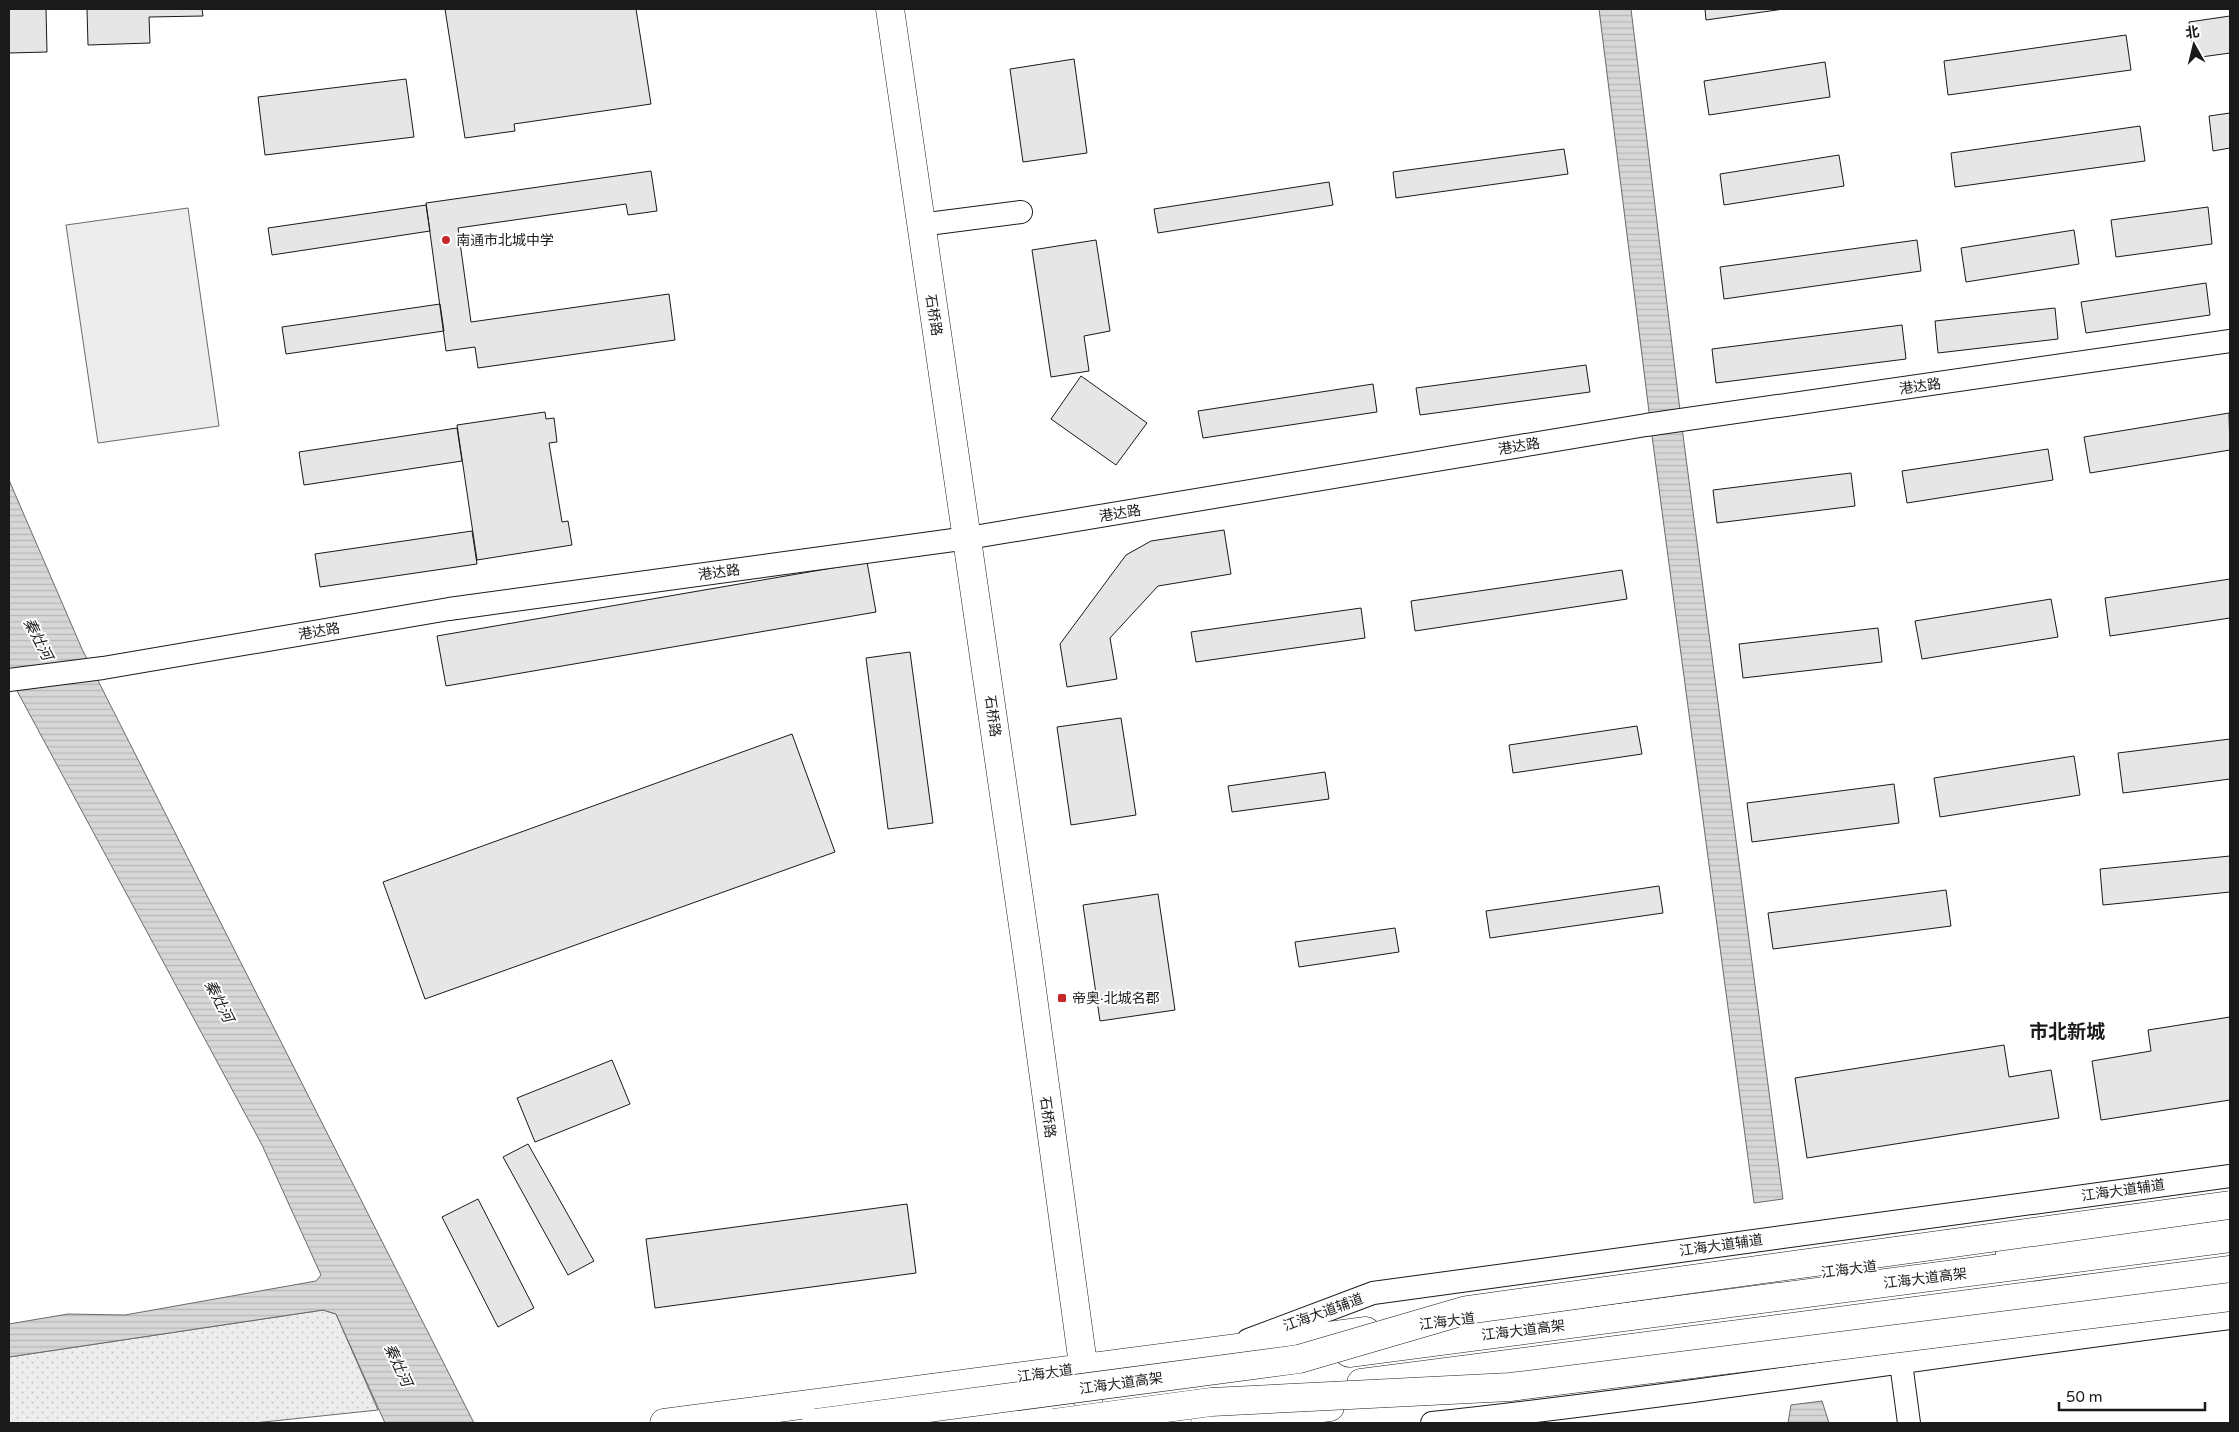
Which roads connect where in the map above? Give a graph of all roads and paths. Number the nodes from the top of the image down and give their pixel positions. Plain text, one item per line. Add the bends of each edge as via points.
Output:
1 (890, 9) edge
2 (908, 9) edge
3 (1021, 212) dead end
4 (930, 224) junction
5 (2230, 341) edge
6 (975, 537) junction
7 (9, 680) edge
8 (2230, 1176) edge
9 (2230, 1205) edge
10 (2230, 1221) edge
11 (2230, 1238) edge
12 (2230, 1270) edge
13 (2230, 1288) edge
14 (2230, 1297) edge
15 (2230, 1318) edge
16 (1221, 1350) junction
17 (1299, 1359) junction
18 (1901, 1363) junction
19 (1092, 1366) junction
20 (1208, 1413) edge
21 (664, 1423) edge
22 (816, 1423) edge
23 (1054, 1423) edge
24 (1092, 1423) edge
25 (1108, 1423) edge
26 (1432, 1423) edge
27 (1909, 1423) edge

1 - 4 main road, 石桥路
2 - 4 main road, 石桥路
3 - 4 street
4 - 6 main road, 石桥路
5 - 6 street, 港达路 via 1646,425
6 - 7 street, 港达路 via 449,609 103,668
6 - 19 main road, 石桥路 via 1040,925
8 - 16 street, 江海大道辅道 via 1373,1293
9 - 17 main road, bridge via 1467,1310
10 - 16 main road, 江海大道
11 - 17 main road, 江海大道高架, bridge
12 - 20 main road, bridge
13 - 20 main road
14 - 20 main road, bridge via 1510,1387
15 - 18 street
16 - 19 main road, 江海大道
17 - 22 main road, 江海大道高架, bridge
18 - 26 street via 1590,1406
18 - 27 street
19 - 21 main road, 江海大道
19 - 24 main road, 石桥路
19 - 25 main road, 石桥路
20 - 23 main road, bridge

